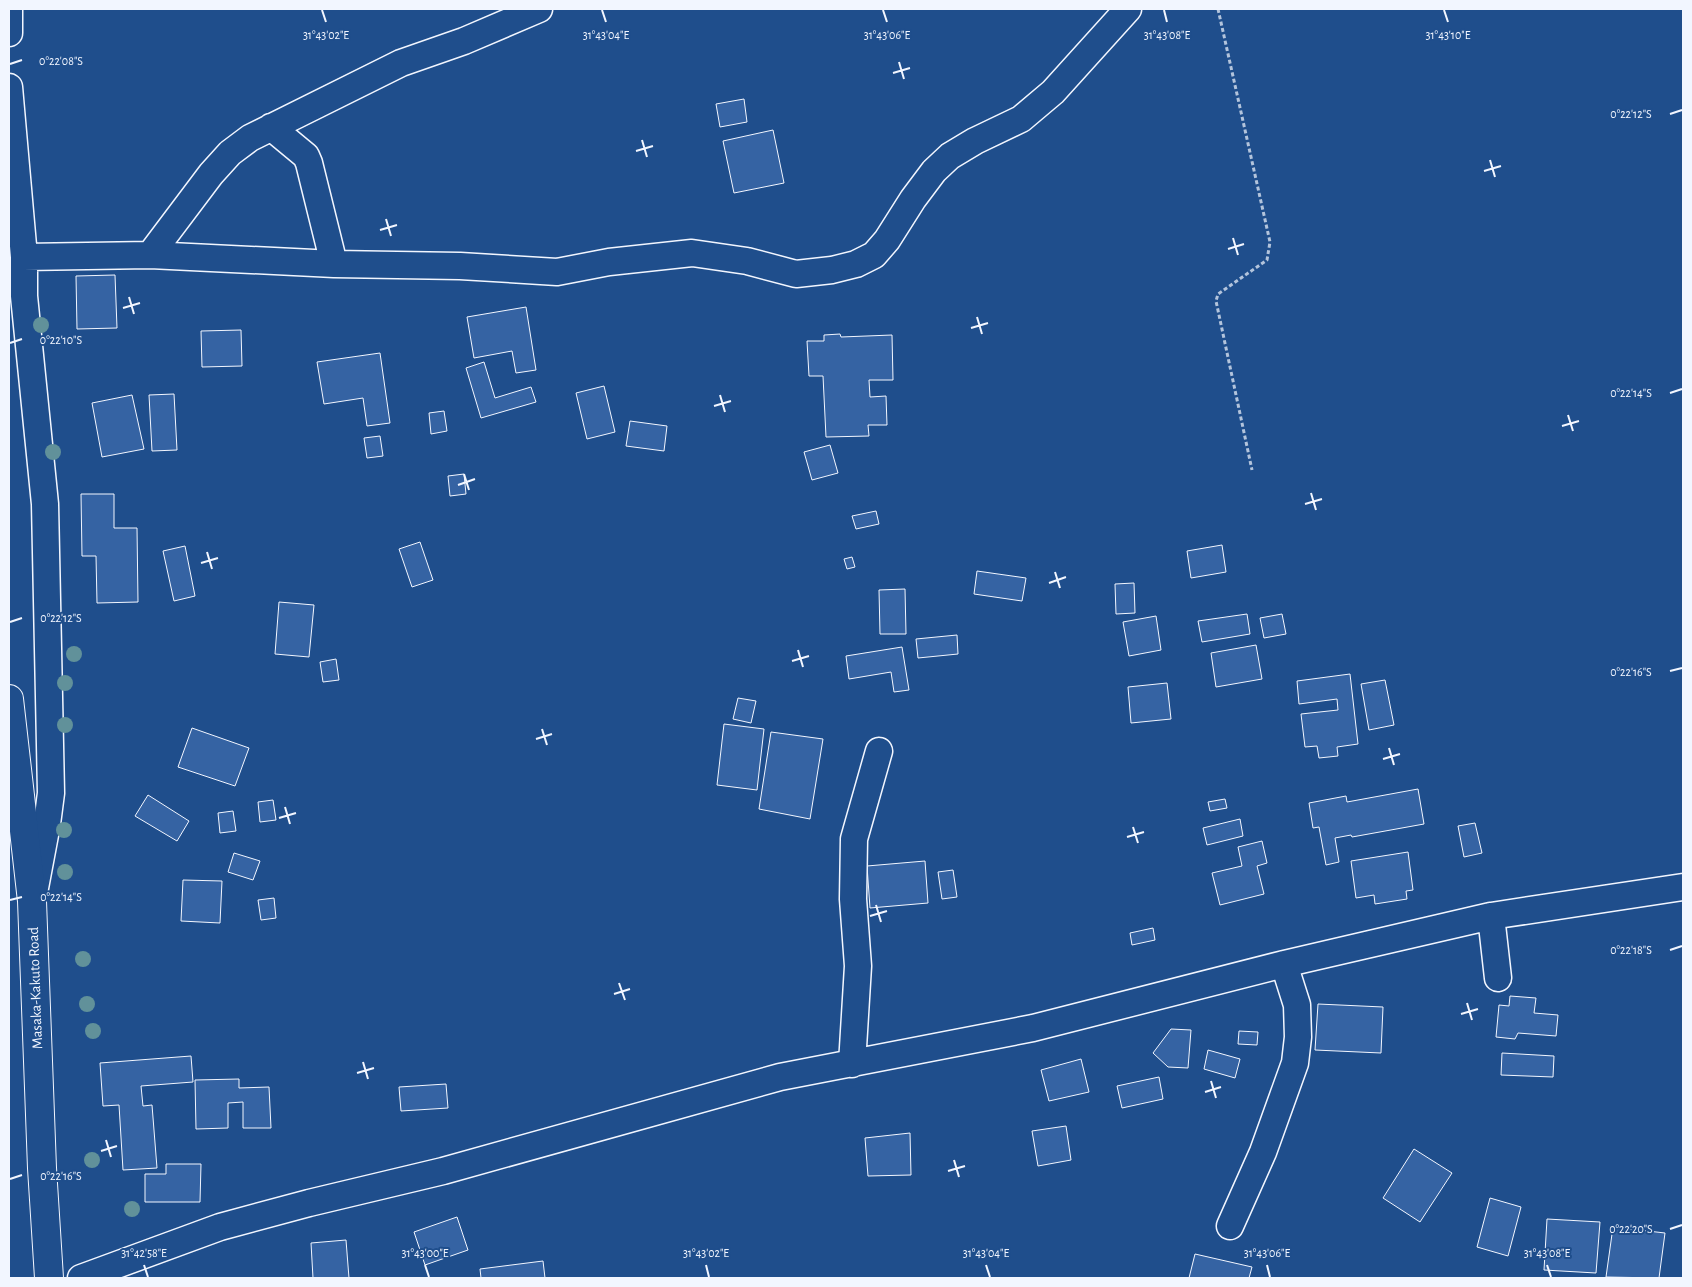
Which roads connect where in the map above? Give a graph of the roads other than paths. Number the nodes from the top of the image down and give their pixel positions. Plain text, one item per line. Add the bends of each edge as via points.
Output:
1 (539, 9) edge
2 (1128, 9) edge
3 (9, 10) edge
4 (9, 33) edge
5 (9, 87) edge
6 (271, 127) junction
7 (150, 255) junction
8 (24, 257) junction
9 (334, 264) junction
10 (9, 699) edge
11 (879, 751) dead end
12 (1683, 887) edge
13 (32, 901) junction
14 (1490, 916) junction
15 (1284, 964) junction
16 (1498, 978) dead end
17 (852, 1064) junction
18 (1230, 1226) dead end
19 (49, 1278) edge
20 (81, 1278) edge

1 - 6 street via 401,63
2 - 9 street via 1053,92 1021,119 950,156 934,171 874,255 856,264 796,274 747,261 692,253 556,272 460,266
3 - 4 street
5 - 8 street
6 - 7 street via 250,138 211,174
6 - 9 street via 306,156
7 - 8 street
7 - 9 street
8 - 13 street via 24,296 45,504 51,754 47,824
10 - 13 highway, Masaka-Kakuto Road
11 - 17 street via 854,840 853,899 858,966
12 - 14 street
13 - 19 highway, Masaka-Kakuto Road
14 - 15 street
14 - 16 street
15 - 17 street via 1034,1028
15 - 18 street via 1297,1006 1295,1063 1263,1152
17 - 20 street via 780,1077 442,1172 220,1227

